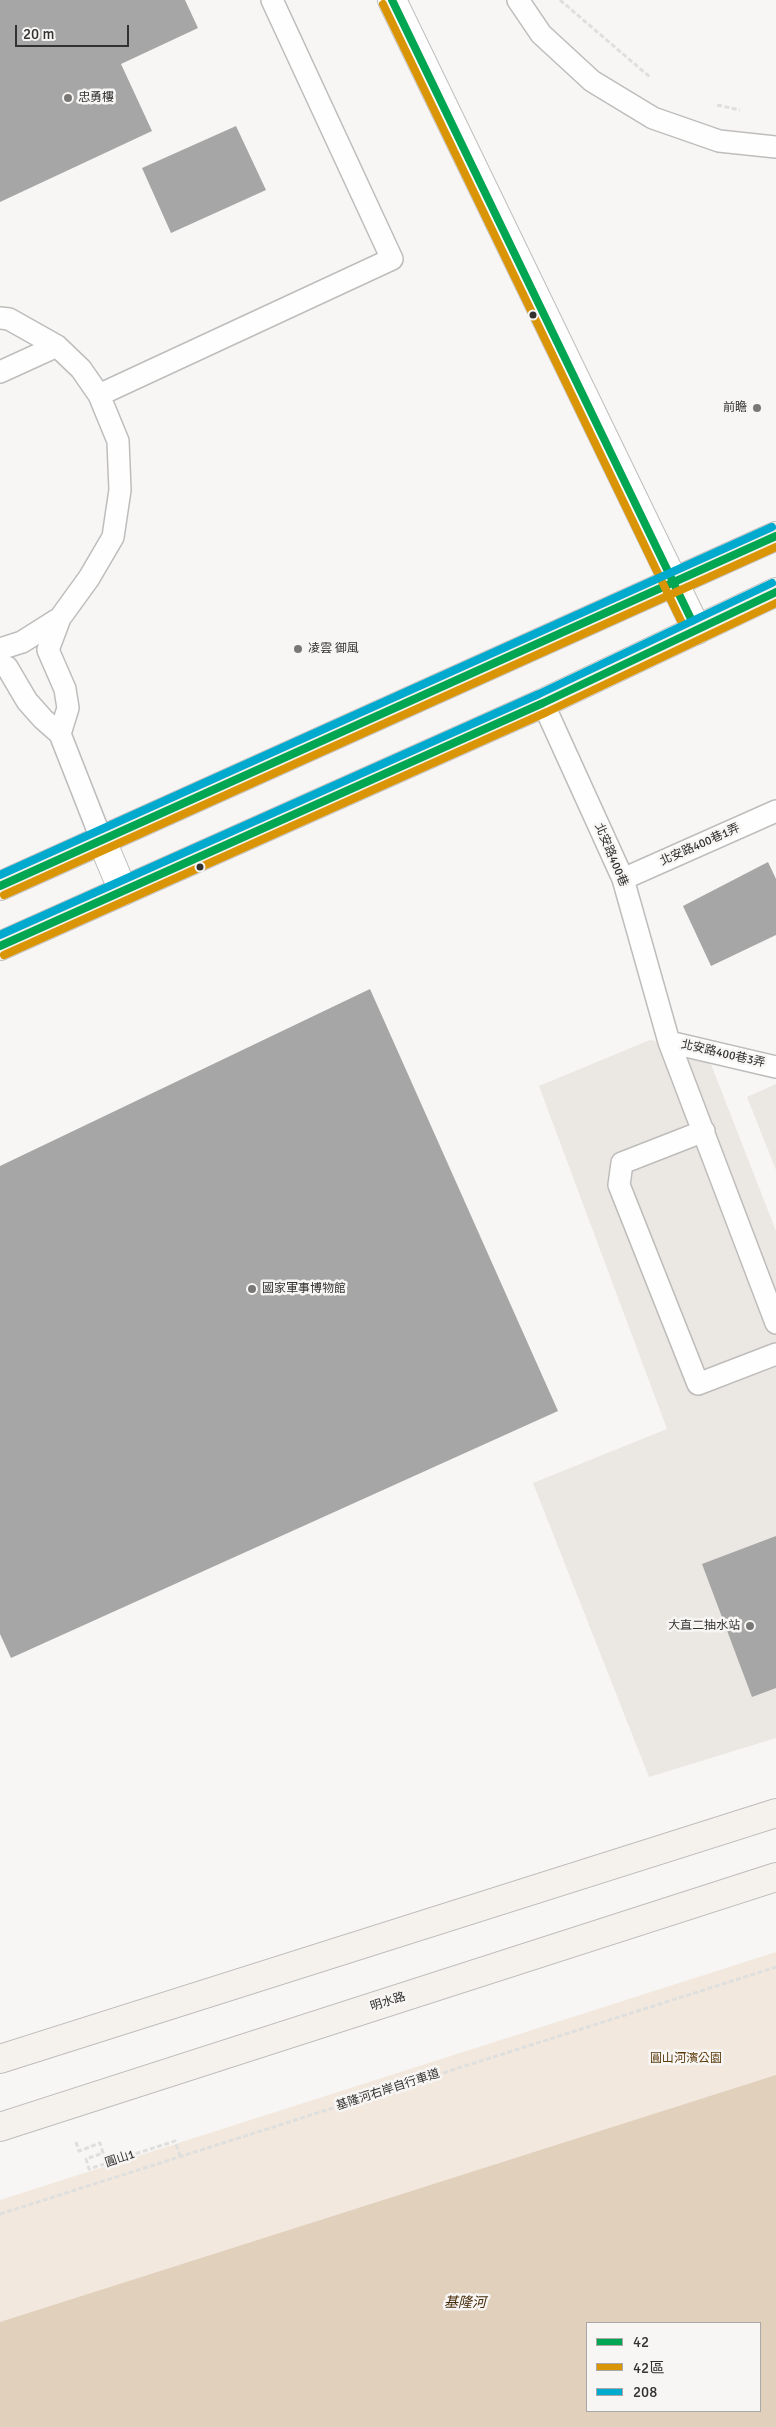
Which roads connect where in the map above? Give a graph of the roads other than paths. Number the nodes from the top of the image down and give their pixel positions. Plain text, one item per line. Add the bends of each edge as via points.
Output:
1 (272, 0) edge
2 (392, 0) edge
3 (518, 0) edge
4 (776, 147) edge
5 (0, 318) edge
6 (57, 346) junction
7 (0, 372) edge
8 (99, 395) junction
9 (776, 536) edge
10 (672, 582) junction
11 (776, 592) edge
12 (60, 618) junction
13 (696, 630) junction
14 (0, 649) edge
15 (0, 665) edge
16 (542, 703) junction
17 (60, 734) junction
18 (776, 811) edge
19 (102, 841) junction
20 (624, 879) junction
21 (0, 886) edge
22 (123, 891) junction
23 (0, 946) edge
24 (669, 1042) junction
25 (776, 1067) edge
26 (704, 1131) junction
27 (776, 1322) edge
28 (776, 1354) edge
29 (776, 1813) edge
30 (776, 1877) edge
31 (0, 2059) edge
32 (0, 2127) edge

1 - 8 lane via 392,259
2 - 10 street
3 - 4 lane via 541,34 592,81 653,118 719,141
5 - 6 lane
6 - 7 lane
6 - 8 lane via 81,369
8 - 12 lane via 118,441 120,490 113,536 89,578
9 - 10 main road
10 - 13 street
10 - 19 main road
11 - 13 main road
12 - 14 lane via 22,642
12 - 17 lane via 48,650 65,689 68,708
13 - 16 main road
15 - 17 lane via 7,667 27,701
16 - 20 lane, 北安路400巷
16 - 22 main road
17 - 19 lane
18 - 20 lane, 北安路400巷1弄
19 - 21 main road
19 - 22 street
20 - 24 lane, 北安路400巷
22 - 23 main road
24 - 25 lane, 北安路400巷3弄
24 - 26 lane, 北安路400巷
26 - 27 lane, 北安路400巷
26 - 28 lane via 622,1163 619,1185 698,1384
29 - 31 main road
30 - 32 main road, 明水路

